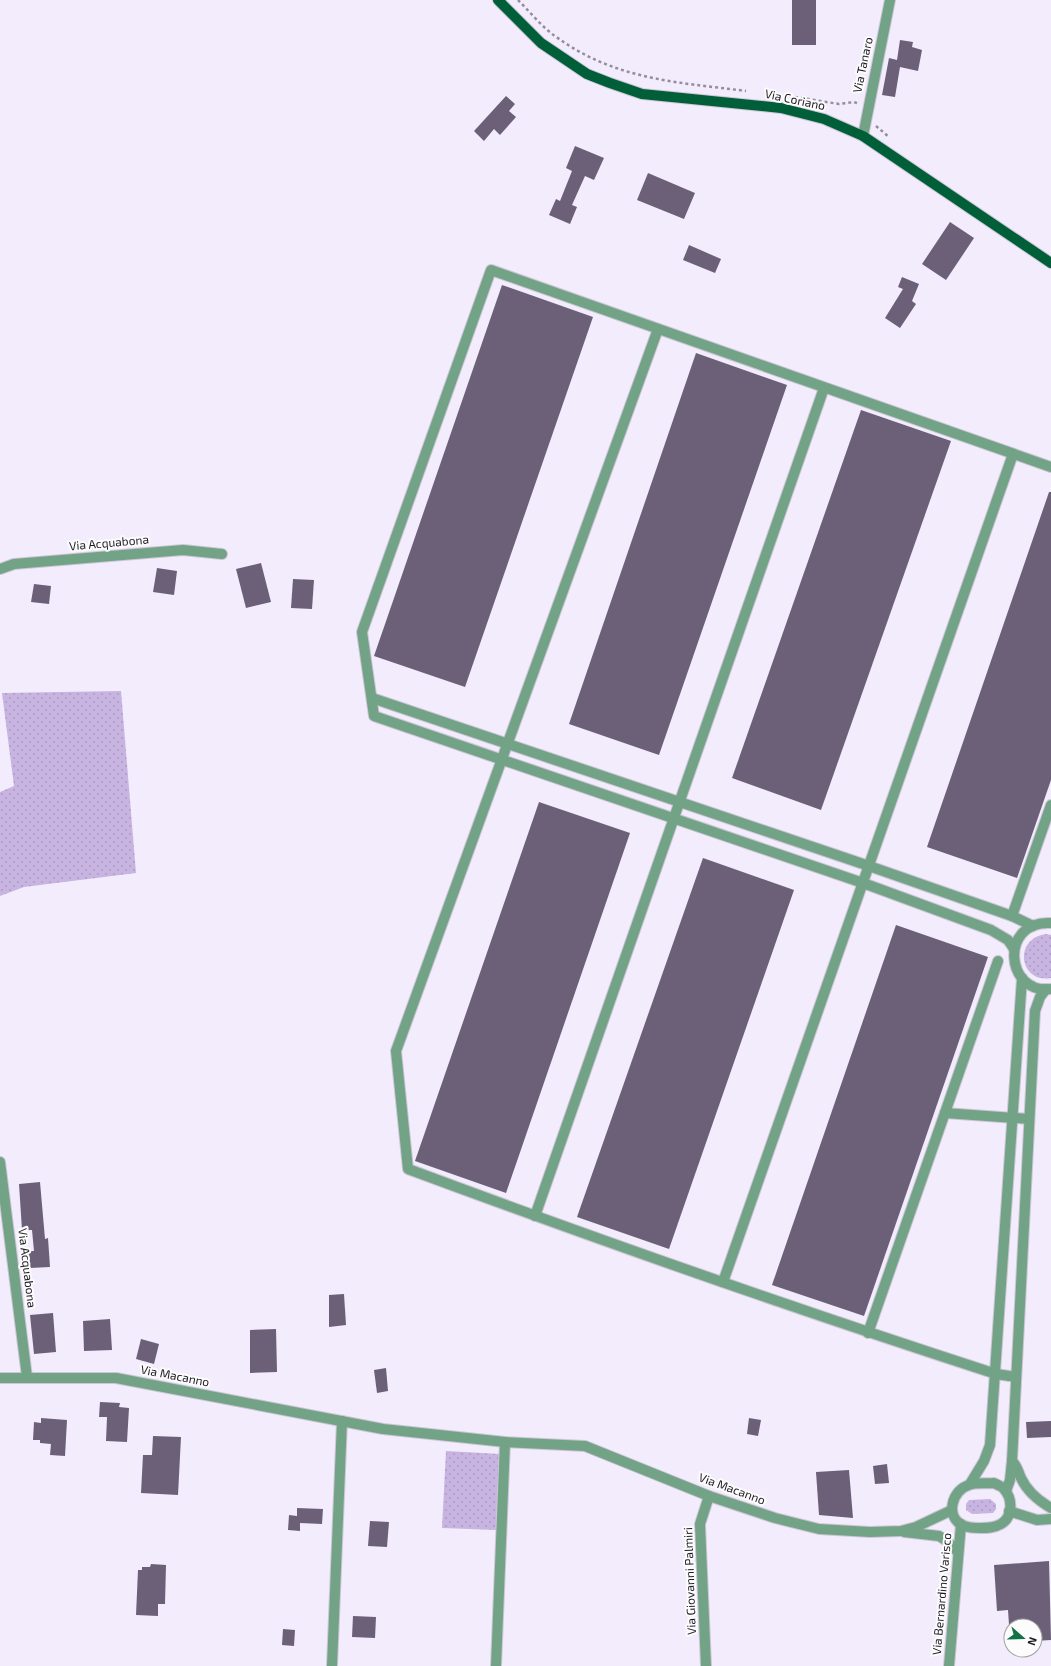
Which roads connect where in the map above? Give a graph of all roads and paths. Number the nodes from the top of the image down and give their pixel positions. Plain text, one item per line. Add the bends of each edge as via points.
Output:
1 (498, 0) edge
2 (890, 0) edge
3 (863, 136) junction
4 (1051, 263) edge
5 (658, 329) junction
6 (824, 388) junction
7 (1013, 454) junction
8 (1051, 467) edge
9 (222, 554) dead end
10 (0, 569) edge
11 (372, 698) junction
12 (508, 744) junction
13 (502, 760) junction
14 (679, 802) junction
15 (1051, 805) edge
16 (674, 818) junction
17 (869, 866) junction
18 (863, 883) junction
19 (1012, 916) junction
20 (1051, 923) edge
21 (1033, 926) junction
22 (1014, 949) junction
23 (998, 961) dead end
24 (1022, 978) junction
25 (1049, 989) edge
26 (944, 1113) junction
27 (1012, 1118) junction
28 (1029, 1119) junction
29 (0, 1162) edge
30 (535, 1216) junction
31 (724, 1282) junction
32 (868, 1333) junction
33 (996, 1374) junction
34 (27, 1377) junction
35 (1016, 1377) junction
36 (0, 1378) edge
37 (342, 1421) junction
38 (505, 1442) junction
39 (1012, 1461) junction
40 (970, 1484) junction
41 (1006, 1491) junction
42 (709, 1496) junction
43 (1051, 1508) edge
44 (952, 1510) junction
45 (1009, 1511) junction
46 (1051, 1519) edge
47 (961, 1524) junction
48 (901, 1530) junction
49 (958, 1552) junction
50 (332, 1666) edge
51 (496, 1666) edge
52 (706, 1666) edge
53 (949, 1666) edge

1 - 3 main road, Via Coriano via 541,43 588,74 610,83 642,94 781,108 824,119
2 - 3 street, Via Tanaro
3 - 4 main road, Via Coriano
5 - 6 street
5 - 11 street via 490,270 362,632
5 - 12 street
6 - 7 street
6 - 14 street
7 - 8 street
7 - 17 street
9 - 10 street, Via Acquabona via 183,550 14,564
11 - 12 street
11 - 13 street via 374,716
12 - 13 street
12 - 14 street
13 - 16 street
13 - 30 street via 396,1050 408,1169
14 - 16 street
14 - 17 street
15 - 19 street
16 - 18 street
16 - 30 street
17 - 18 street
17 - 19 street
18 - 22 street via 991,930 1008,940
18 - 31 street
19 - 21 street
20 - 21 street
21 - 22 street via 1018,939
22 - 24 street via 1016,969
23 - 26 street
24 - 25 street via 1030,984
24 - 27 street
25 - 28 street via 1040,997 1035,1011
26 - 27 street
26 - 32 street
27 - 28 street
27 - 33 street
28 - 35 street
29 - 34 street, Via Acquabona
30 - 31 street
31 - 32 street
32 - 33 street
33 - 35 street
33 - 40 street via 990,1445
34 - 36 street, Via Macanno
34 - 37 street, Via Macanno via 116,1378
35 - 39 street
37 - 38 street, Via Macanno via 383,1429
37 - 50 street
38 - 42 street, Via Macanno via 585,1446
38 - 51 street
39 - 41 street
39 - 43 street via 1029,1491
40 - 41 street via 994,1483
40 - 44 street via 960,1490 954,1499
41 - 45 street via 1011,1505
42 - 48 street, Via Macanno via 775,1518 819,1529 870,1532
42 - 52 street, Via Giovanni Palmiri via 700,1524
44 - 47 street
44 - 48 street, Via Macanno via 916,1527
45 - 46 street via 1037,1520
45 - 47 street via 1002,1523 994,1527 970,1528
47 - 49 street, Via Bernardino Varisco
48 - 49 street via 908,1534 939,1536
49 - 53 street, Via Bernardino Varisco

